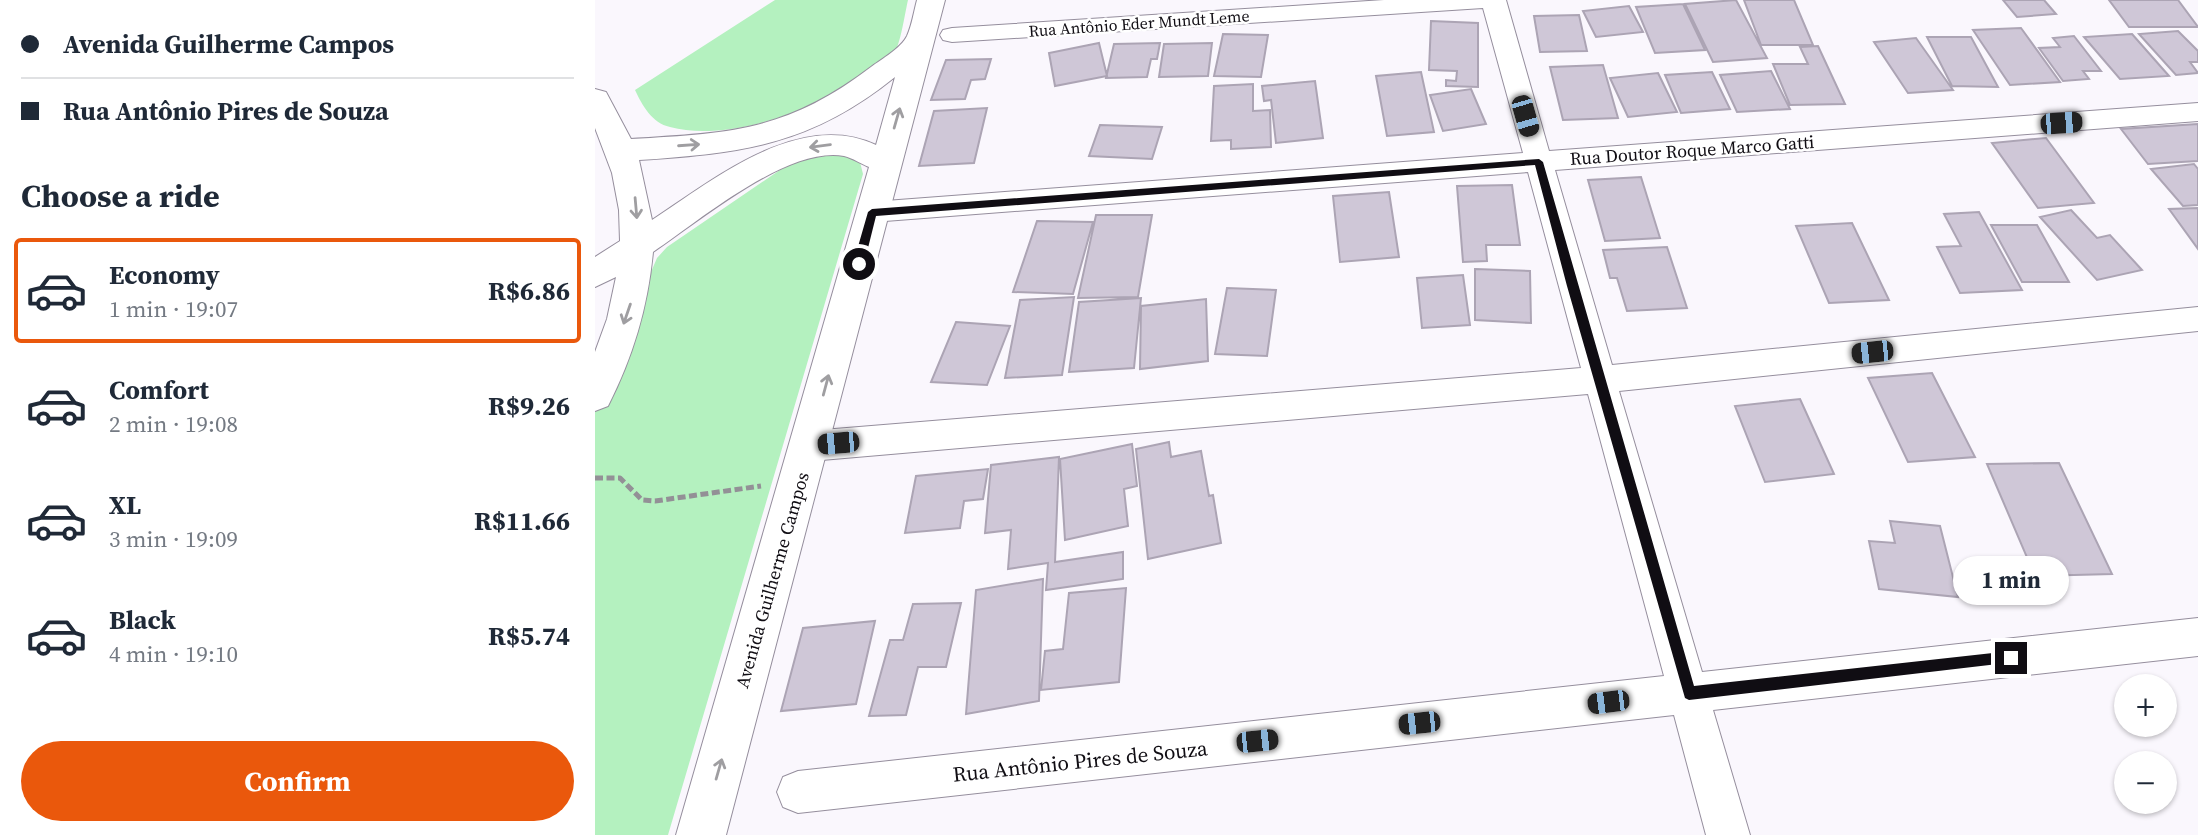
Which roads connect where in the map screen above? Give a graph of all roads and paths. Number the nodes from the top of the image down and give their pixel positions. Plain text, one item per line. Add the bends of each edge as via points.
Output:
1 (931, 0) edge
2 (1493, 0) edge
3 (935, 38) junction
4 (595, 99) edge
5 (2198, 112) edge
6 (621, 150) junction
7 (885, 162) junction
8 (1539, 162) junction
9 (872, 212) junction
10 (637, 246) junction
11 (595, 274) edge
12 (2198, 319) edge
13 (1600, 380) junction
14 (595, 395) edge
15 (805, 463) junction
16 (595, 478) edge
17 (2198, 637) edge
18 (1689, 693) junction
19 (797, 792) dead end
20 (701, 835) edge
21 (1728, 835) edge

1 - 3 main road, Avenida Guilherme Campos
2 - 3 street, Rua Antônio Eder Mundt Leme
2 - 8 street
6 -> 3 main road via 712,144 789,128 817,116
7 -> 3 main road, Avenida Guilherme Campos
4 - 6 main road
5 - 8 street, Rua Doutor Roque Marco Gatti
6 -> 10 main road via 636,199
7 - 9 main road, Avenida Guilherme Campos
7 -> 10 main road via 851,146 827,145 776,157
8 - 9 street, Rua Doutor Roque Marco Gatti
8 - 13 street
15 -> 9 main road, Avenida Guilherme Campos
10 - 11 main road
10 -> 14 main road via 631,304
12 - 13 street
13 - 15 street
13 - 18 street
15 - 16 path via 655,501 642,500 620,478
20 -> 15 main road, Avenida Guilherme Campos
17 - 18 street, Rua Antônio Pires de Souza
18 - 19 street, Rua Antônio Pires de Souza
18 - 21 street

